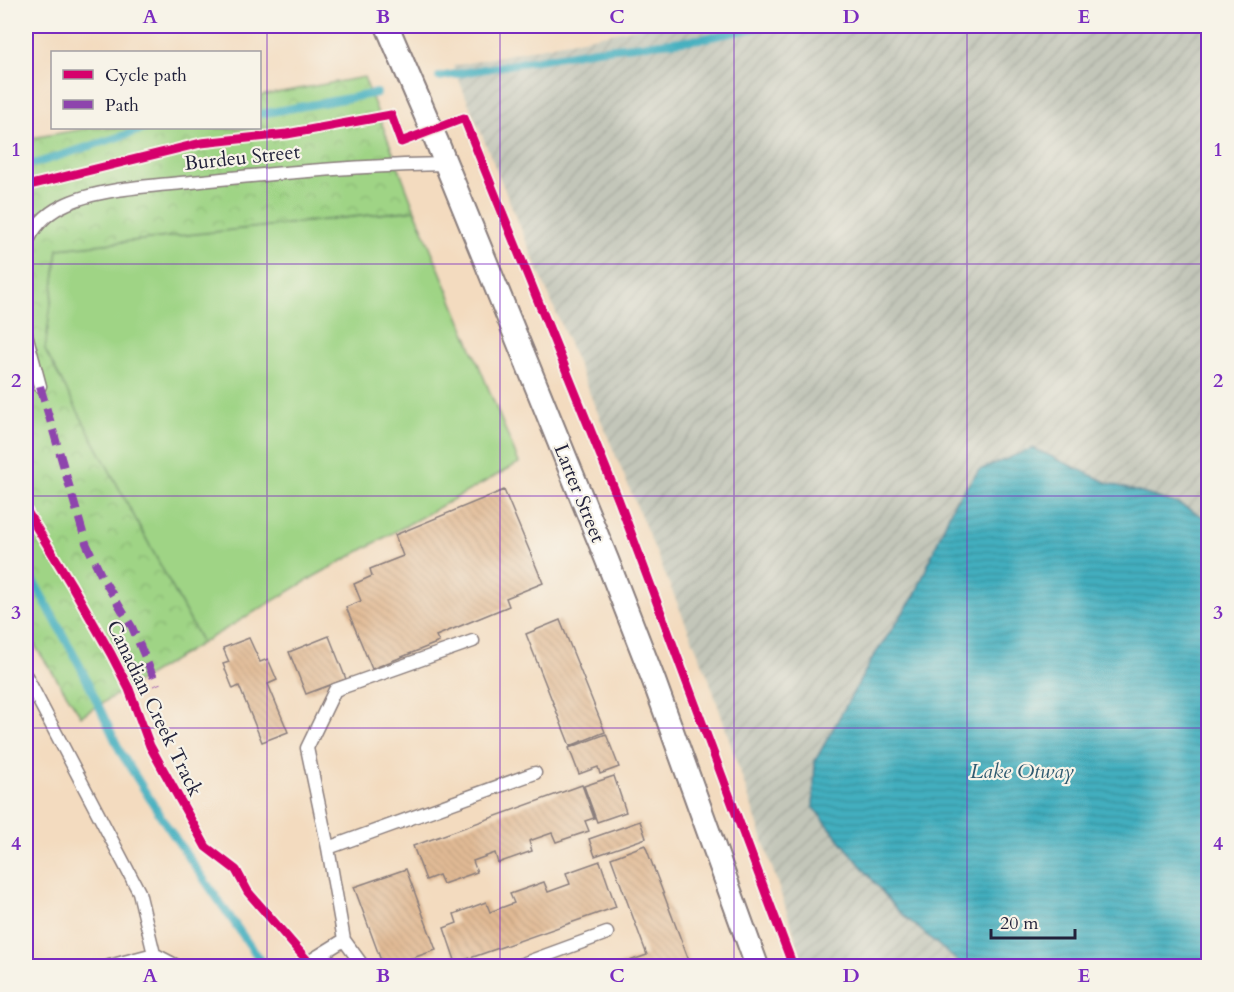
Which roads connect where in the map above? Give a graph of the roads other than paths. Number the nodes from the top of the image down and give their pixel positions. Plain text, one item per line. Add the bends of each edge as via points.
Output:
1 (387, 26) edge
2 (446, 164) junction
3 (26, 245) edge
4 (26, 334) edge
5 (40, 386) dead end
6 (473, 641) dead end
7 (26, 676) edge
8 (535, 773) dead end
9 (328, 848) junction
10 (607, 933) dead end
11 (344, 940) junction
12 (154, 954) junction
13 (109, 966) edge
14 (177, 966) edge
15 (302, 966) edge
16 (363, 966) edge
17 (517, 966) edge
18 (757, 966) edge

1 - 2 street, Larter Street
2 - 3 lane, Burdeu Street via 283,172 90,196 48,215
2 - 18 street, Larter Street via 645,659
4 - 5 lane
6 - 9 lane via 335,690 307,748
7 - 12 lane via 139,892
8 - 9 lane
9 - 11 lane
10 - 17 lane
11 - 15 lane
11 - 16 lane
12 - 13 lane
12 - 14 lane

